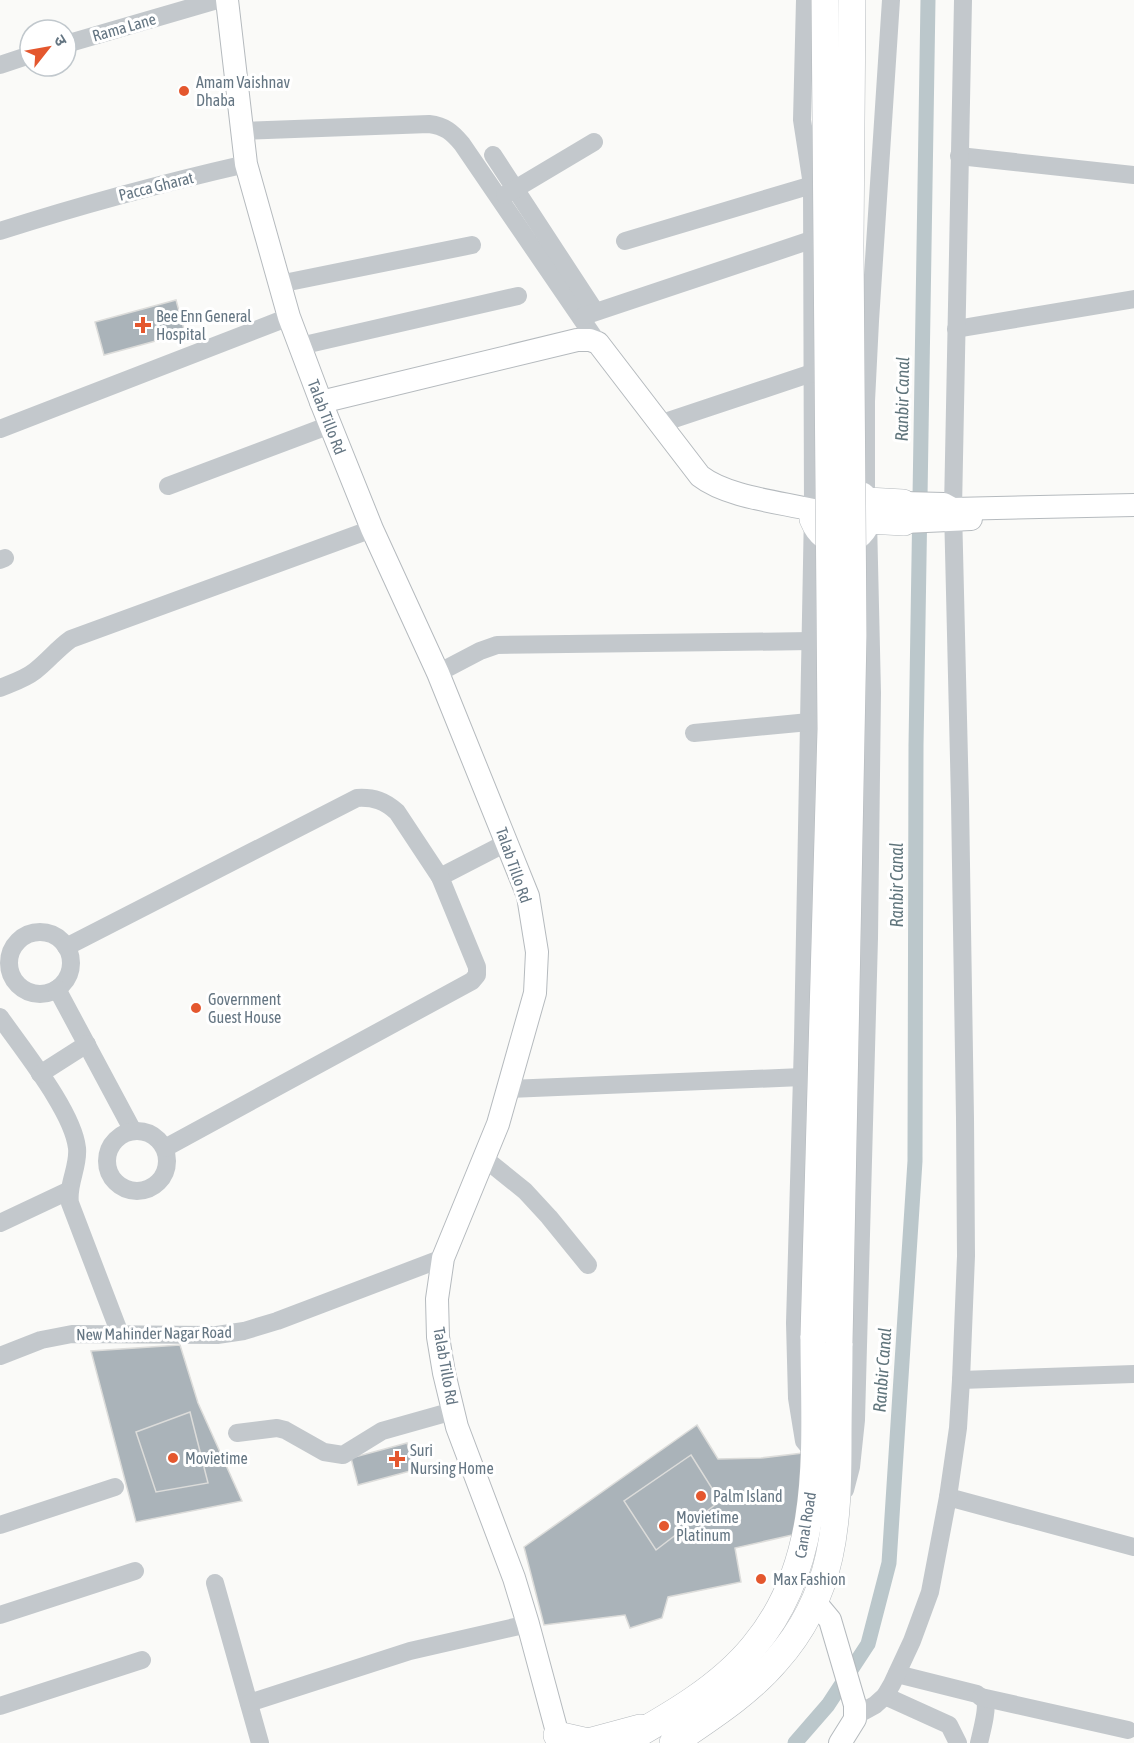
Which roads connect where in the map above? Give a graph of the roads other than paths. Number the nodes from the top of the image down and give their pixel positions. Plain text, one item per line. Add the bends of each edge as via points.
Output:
1 (217, 0) edge
2 (227, 0) edge
3 (805, 0) edge
4 (825, 0) edge
5 (852, 0) edge
6 (891, 0) edge
7 (963, 0) edge
8 (78, 41) edge
9 (18, 59) edge
10 (0, 65) edge
11 (243, 131) junction
12 (594, 142) dead end
13 (493, 155) dead end
14 (959, 156) junction
15 (246, 164) junction
16 (1134, 175) edge
17 (812, 185) junction
18 (515, 188) junction
19 (499, 200) junction
20 (533, 215) junction
21 (518, 226) junction
22 (0, 231) edge
23 (536, 238) junction
24 (811, 240) junction
25 (625, 242) dead end
26 (472, 245) dead end
27 (279, 284) junction
28 (518, 296) dead end
29 (1134, 299) edge
30 (588, 314) junction
31 (289, 317) junction
32 (956, 329) junction
33 (598, 343) junction
34 (300, 346) junction
35 (812, 373) junction
36 (321, 402) junction
37 (659, 424) junction
38 (330, 425) junction
39 (0, 429) edge
40 (168, 486) dead end
41 (1134, 505) edge
42 (867, 511) junction
43 (903, 512) joint
44 (949, 513) junction
45 (813, 514) junction
46 (1134, 517) edge
47 (372, 529) junction
48 (812, 641) junction
49 (438, 673) junction
50 (0, 688) edge
51 (809, 722) junction
52 (694, 733) dead end
53 (508, 842) junction
54 (440, 877) junction
55 (66, 947) junction
56 (57, 989) junction
57 (0, 1017) edge
58 (87, 1044) junction
59 (40, 1074) junction
60 (802, 1077) junction
61 (509, 1089) junction
62 (133, 1131) junction
63 (165, 1148) junction
64 (484, 1158) junction
65 (68, 1191) junction
66 (0, 1223) edge
67 (443, 1258) junction
68 (588, 1265) dead end
69 (120, 1334) junction
70 (827, 1340) junction
71 (0, 1356) edge
72 (1134, 1374) edge
73 (961, 1380) junction
74 (453, 1411) junction
75 (237, 1433) dead end
76 (814, 1455) junction
77 (115, 1487) dead end
78 (948, 1497) junction
79 (838, 1504) junction
80 (0, 1525) edge
81 (1134, 1547) edge
82 (135, 1571) dead end
83 (215, 1584) dead end
84 (815, 1602) junction
85 (0, 1615) edge
86 (528, 1624) junction
87 (142, 1660) dead end
88 (897, 1674) junction
89 (885, 1696) junction
90 (981, 1697) junction
91 (249, 1703) junction
92 (0, 1706) edge
93 (853, 1706) junction
94 (1133, 1732) edge
95 (664, 1734) edge
96 (558, 1739) edge
97 (260, 1743) edge
98 (622, 1743) edge
99 (840, 1743) edge
100 (958, 1743) edge
101 (979, 1743) edge

1 - 8 street, Rama Lane
2 - 11 main road, Talab Tillo Rd
3 - 17 street via 802,120
4 - 70 highway, bridge via 831,729
5 - 70 highway, bridge via 853,635
6 - 42 street via 870,332
7 - 14 street
9 - 10 street
11 - 15 main road, Talab Tillo Rd
11 - 19 street via 443,125 462,144
12 - 18 street
13 - 18 street
14 - 16 street
14 - 32 street
15 - 22 street, Pacca Gharat via 143,188
15 - 27 main road, Talab Tillo Rd
17 - 24 street
17 - 25 street
18 - 19 street
18 - 20 street
19 - 21 street
20 - 21 street
20 - 23 street
21 - 23 street
23 - 30 street
24 - 30 street
24 - 35 street
26 - 27 street
27 - 31 main road, Talab Tillo Rd
28 - 34 street
29 - 32 street
30 - 33 street
31 - 34 main road, Talab Tillo Rd
31 - 39 street
32 - 44 street
33 - 36 main road via 577,340
33 - 37 main road
34 - 36 main road, Talab Tillo Rd
35 - 37 street
35 - 45 street
36 - 38 main road, Talab Tillo Rd
37 - 45 main road via 709,483
38 - 40 street
38 - 47 main road, Talab Tillo Rd
41 - 44 main road
42 - 43 highway
42 - 45 highway via 857,492 840,486 822,493
42 - 45 highway via 862,532 838,542 822,535
42 - 79 street via 872,693 856,1420 851,1467
43 - 44 main road
44 - 46 main road
44 - 73 street via 960,801 965,1141
45 - 48 street
47 - 49 main road, Talab Tillo Rd
47 - 50 street via 71,639 36,670
48 - 49 street via 497,645
48 - 51 street
49 - 53 main road, Talab Tillo Rd
51 - 52 street
51 - 60 street
53 - 54 street
53 - 61 main road, Talab Tillo Rd via 528,896 537,952 535,993
54 - 55 street via 389,804 357,798
54 - 63 street via 477,968 472,981
55 - 56 street via 70,967
55 - 56 street via 60,939 40,932 21,939 10,956 12,976 26,990 45,994
56 - 58 street
57 - 59 street
58 - 59 street
58 - 62 street
59 - 65 street via 74,1134 76,1159
60 - 61 street
60 - 76 street via 795,1323 797,1398 804,1441
61 - 64 main road, Talab Tillo Rd
62 - 63 street via 151,1134
62 - 63 street via 117,1138 108,1154 111,1175 126,1189 146,1190 162,1178 167,1168
64 - 67 main road, Talab Tillo Rd
64 - 68 street via 525,1191
65 - 66 street
65 - 69 street
67 - 69 street, New Mahinder Nagar Road via 244,1331 217,1335
67 - 74 main road, Talab Tillo Rd via 437,1299 438,1337
69 - 71 street, New Mahinder Nagar Road via 58,1336
70 - 76 highway, Canal Road
70 - 79 highway, Canal Road
72 - 73 street
73 - 78 street
74 - 75 street via 382,1431 343,1455 324,1452 277,1428
74 - 86 main road, Talab Tillo Rd
76 - 95 highway, Canal Road via 807,1538 777,1614 753,1647
77 - 80 street
78 - 81 street
78 - 88 street via 930,1592
79 - 84 highway, Canal Road via 824,1580
82 - 85 street
83 - 91 street
84 - 93 main road via 830,1620
84 - 95 highway, Canal Road via 777,1661 758,1680 729,1703
86 - 91 street via 410,1652
86 - 96 main road, Talab Tillo Rd
87 - 92 street
88 - 89 street
88 - 90 street
89 - 93 street via 875,1705
89 - 100 street via 950,1725
90 - 94 street
90 - 101 street via 985,1709
91 - 97 street
93 - 99 main road via 852,1725
95 - 96 highway via 588,1742
95 - 98 highway, Canal Road

